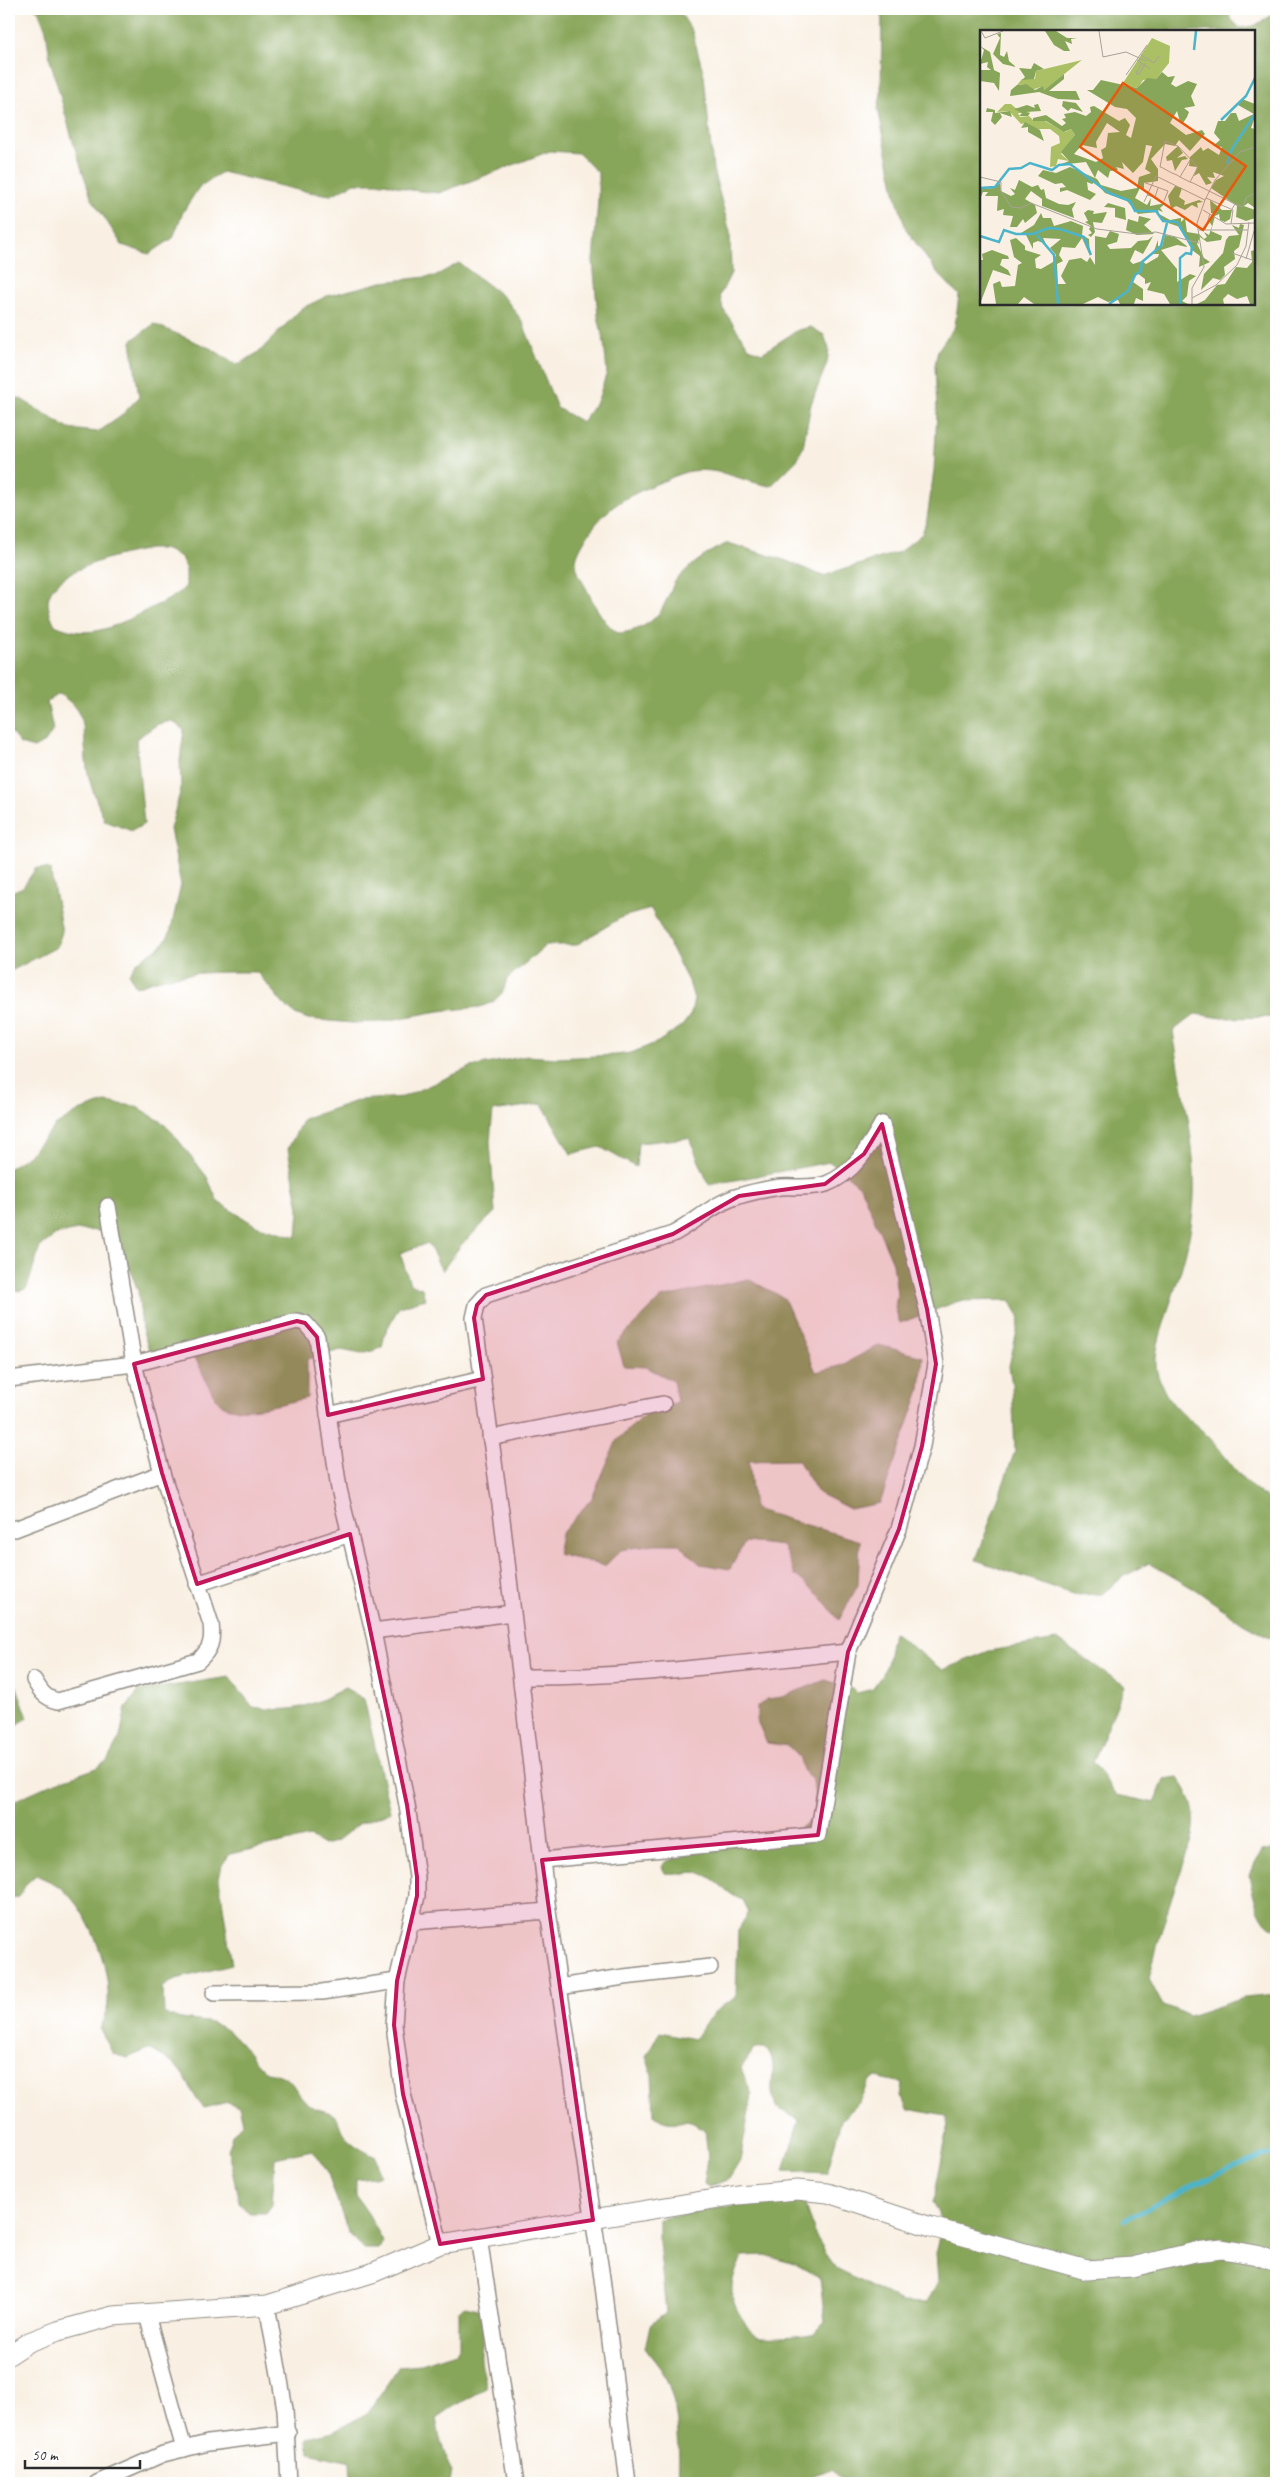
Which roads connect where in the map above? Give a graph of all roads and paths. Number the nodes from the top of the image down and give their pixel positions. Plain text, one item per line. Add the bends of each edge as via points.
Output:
1 (108, 1206) dead end
2 (134, 1364) junction
3 (9, 1379) edge
4 (483, 1379) junction
5 (663, 1404) dead end
6 (328, 1415) junction
7 (490, 1438) junction
8 (162, 1473) junction
9 (9, 1527) edge
10 (350, 1534) junction
11 (197, 1584) junction
12 (512, 1613) junction
13 (373, 1631) junction
14 (848, 1652) junction
15 (521, 1676) junction
16 (34, 1680) dead end
17 (542, 1860) junction
18 (548, 1911) junction
19 (412, 1922) junction
20 (710, 1967) dead end
21 (397, 1981) junction
22 (559, 1988) junction
23 (214, 1993) dead end
24 (593, 2220) junction
25 (479, 2237) junction
26 (440, 2244) junction
27 (1276, 2262) edge
28 (267, 2306) junction
29 (148, 2315) junction
30 (9, 2356) edge
31 (288, 2434) junction
32 (184, 2449) junction
33 (97, 2483) edge
34 (289, 2483) edge
35 (516, 2483) edge
36 (628, 2483) edge

1 - 2 street
2 - 3 street
2 - 6 street via 297,1321 305,1323 317,1337
2 - 8 street
4 - 6 street
4 - 7 street
4 - 14 street via 474,1318 477,1305 486,1295 673,1234 705,1212 739,1196 780,1187 825,1184 843,1174 864,1154 882,1124 927,1309 936,1364 922,1446 899,1529
5 - 7 street
6 - 10 street via 339,1489
7 - 12 street
8 - 9 street via 15,1529
8 - 11 street
10 - 11 street
10 - 13 street
11 - 16 street via 213,1637 211,1648 198,1661 58,1701 42,1694
12 - 13 street
12 - 15 street
13 - 19 street via 407,1805 417,1896
14 - 15 street via 605,1675
14 - 17 street via 818,1835
15 - 17 street
17 - 18 street
18 - 19 street
18 - 22 street
19 - 21 street
20 - 22 street
21 - 23 street via 322,1992
21 - 26 street via 394,2025 403,2094
22 - 24 street
24 - 25 main road
24 - 27 main road via 738,2195 797,2190 828,2193 932,2227 1087,2270 1117,2269 1222,2249
24 - 36 street
25 - 26 main road
25 - 35 street
26 - 28 main road via 372,2273
28 - 29 main road
28 - 31 street
29 - 30 main road via 113,2316 58,2331 29,2342
29 - 32 street
31 - 32 street via 208,2443
31 - 34 street
32 - 33 street via 163,2454

